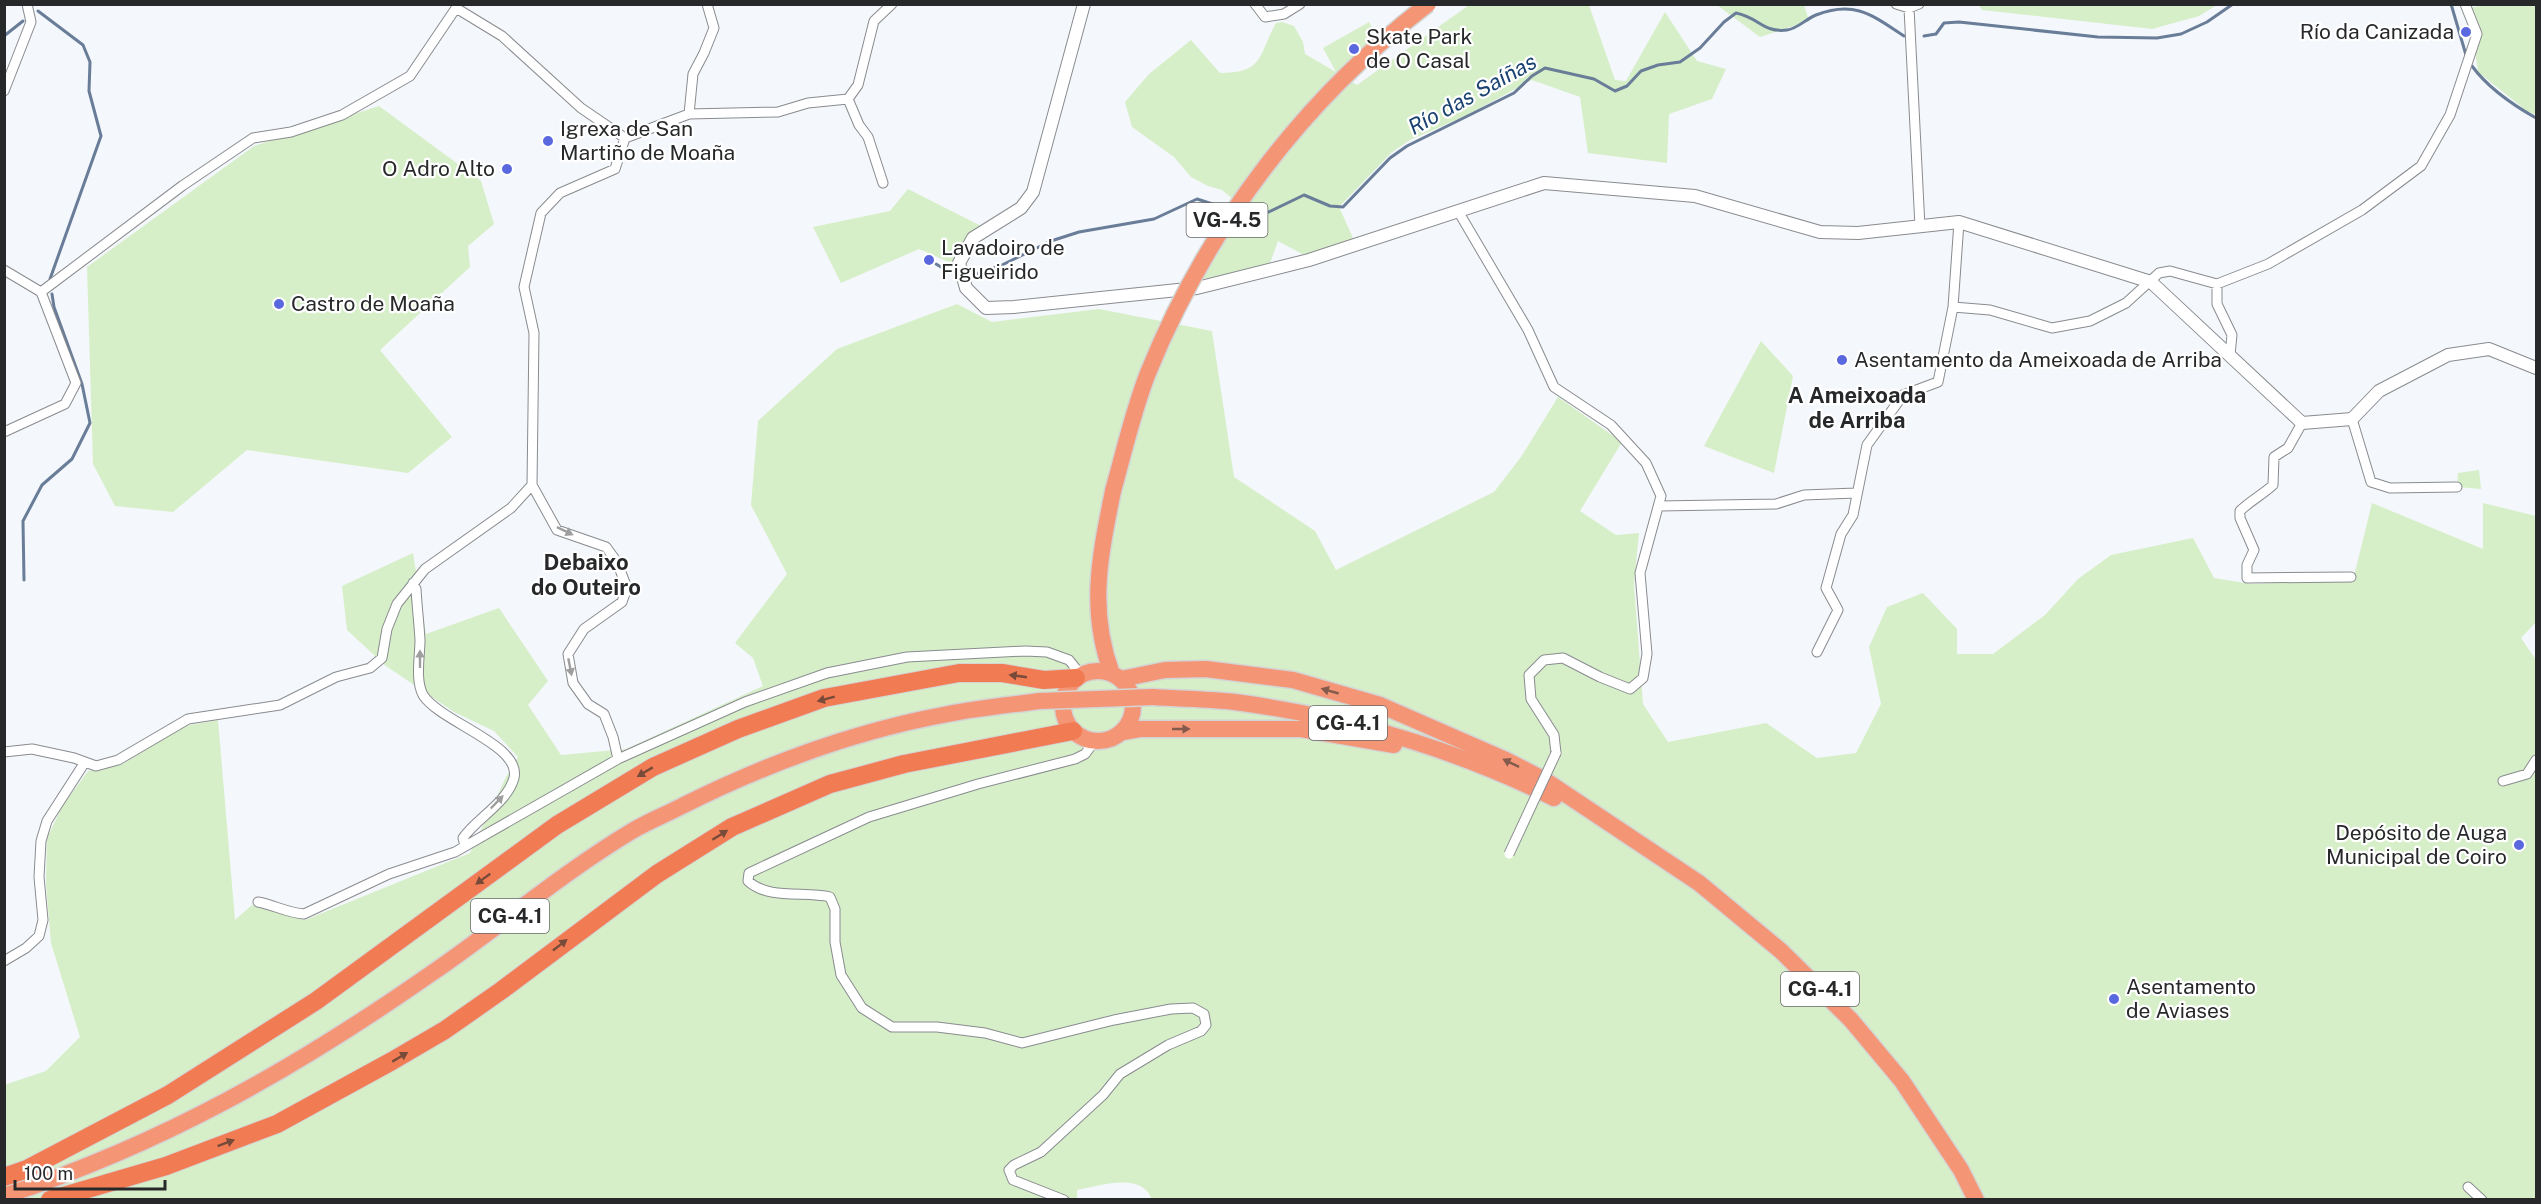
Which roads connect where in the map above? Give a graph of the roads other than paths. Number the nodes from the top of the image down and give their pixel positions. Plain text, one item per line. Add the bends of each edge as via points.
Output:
1 (27, 4) edge
2 (707, 4) edge
3 (892, 4) edge
4 (1084, 4) edge
5 (1255, 4) edge
6 (1300, 4) edge
7 (1428, 4) edge
8 (1896, 4) edge
9 (2464, 4) edge
10 (453, 6) edge
11 (1914, 6) edge
12 (4, 91) edge
13 (848, 99) junction
14 (689, 114) junction
15 (625, 138) junction
16 (883, 183) dead end
17 (1458, 211) junction
18 (1959, 222) junction
19 (1920, 226) junction
20 (4, 270) edge
21 (2151, 282) junction
22 (2217, 285) junction
23 (41, 292) junction
24 (1953, 307) junction
25 (2230, 355) junction
26 (2536, 368) edge
27 (2352, 419) junction
28 (2302, 423) junction
29 (4, 432) edge
30 (532, 485) junction
31 (2457, 487) dead end
32 (1856, 493) junction
33 (1659, 506) junction
34 (2351, 577) dead end
35 (413, 582) junction
36 (1099, 631) junction
37 (1817, 652) dead end
38 (1082, 675) junction
39 (1116, 676) junction
40 (1072, 731) junction
41 (1123, 732) junction
42 (1094, 742) junction
43 (4, 752) edge
44 (618, 759) junction
45 (2536, 760) edge
46 (85, 762) junction
47 (2503, 782) dead end
48 (1534, 788) junction
49 (1614, 827) junction
50 (465, 846) junction
51 (1509, 854) dead end
52 (258, 902) dead end
53 (4, 961) edge
54 (4, 1177) edge
55 (2468, 1187) dead end
56 (4, 1196) edge
57 (50, 1200) edge
58 (1064, 1200) edge
59 (1976, 1200) edge
60 (2482, 1200) edge

1 - 12 street via 31,22
2 - 14 street via 714,28 693,74
3 - 13 street via 874,21 858,85
4 - 17 street via 1033,192 1021,208 973,238 959,263 966,288 986,308 1197,288 1309,260
5 - 6 street via 1265,17 1284,14
7 - 36 highway, VG-4.5, bridge via 1399,26 1320,101 1252,184 1191,280 1148,375 1113,491 1097,579
8 - 11 street
9 - 22 street via 2477,34 2450,115 2421,166 2353,215 2268,264
10 - 15 street via 502,36 581,108
10 - 23 street via 410,76 342,115 291,132 252,138
11 - 19 street
13 - 14 street via 808,103 778,112
13 - 16 street via 868,137
14 - 15 street
15 - 30 street via 615,169 560,193 538,212 524,287 534,333
17 - 19 street via 1544,183 1695,196 1820,232
17 - 33 street via 1528,330 1554,387 1611,425 1646,463 1661,496
18 - 19 street
18 - 21 street
18 - 24 street
20 - 23 street
21 - 22 street via 2159,273 2170,271
21 - 24 street via 2126,303 2090,321 2052,328 1990,310
21 - 25 street
22 - 25 street via 2217,304 2232,335
23 - 29 street via 76,383 65,404
24 - 32 street via 1938,382 1903,395 1867,445
25 - 28 street
26 - 27 street via 2489,349 2448,355 2379,390
27 - 28 street
27 - 31 street via 2371,482 2390,488
28 - 34 street via 2288,448 2274,457 2273,486 2240,511 2254,550 2247,565 2247,578
30 - 35 street via 511,508 425,569
30 -> 44 street via 557,530 606,547 627,588 622,602 584,629 568,654 573,683 588,704 604,714
32 - 33 street via 1804,495 1776,504
32 - 37 street via 1853,515 1841,534 1826,588 1838,610
33 - 51 street, bridge via 1640,573 1647,654 1643,678 1630,689 1563,658 1544,660 1529,675 1531,699 1554,735 1556,753
35 - 46 street via 397,604 382,658 370,668 336,677 280,705 188,719 118,760 96,766
50 -> 35 street via 463,838 504,795 514,778 512,761 502,750 447,717 424,696 419,684 420,640
36 - 38 highway via 1096,653
36 - 39 highway
38 - 39 highway via 1101,671
38 - 40 highway via 1068,687 1063,698 1062,710
38 - 44 street via 1068,660 1047,652 907,657 827,673 745,702
38 -> 54 highway via 1044,680 1002,673 959,673 824,698 738,729 652,767 557,825 315,1001 168,1095 27,1169
39 - 41 highway via 1127,686 1133,705 1133,714
49 -> 39 highway via 1543,779 1380,705 1293,680 1206,669
40 - 42 highway
57 -> 40 highway via 166,1166 277,1124 445,1030 657,874 732,827 830,784 903,764
41 - 42 highway via 1115,738
41 -> 48 highway via 1301,729 1392,745
42 - 58 street via 1075,759 869,817 749,873 748,881 754,887 792,895 830,897 835,909 841,975 862,1008 892,1027 947,1028 985,1033 1022,1044 1171,1009 1193,1008 1204,1014 1206,1025 1201,1031 1168,1045 1120,1074 1041,1152 1009,1170 1013,1180
43 - 46 street via 32,749
44 - 50 street
45 - 47 street via 2527,774
46 - 53 street via 47,821 41,841 43,920 39,936
48 - 49 highway, CG-4.1
48 - 56 highway, CG-4.1, bridge via 1414,740 1322,716 1233,702 1153,698 1040,701 949,713 870,731 736,779 633,830 322,1048 153,1139
49 - 59 highway, CG-4.1 via 1717,898 1781,951 1851,1020 1905,1087 1961,1170
50 - 52 street via 389,874 304,914 292,914
55 - 60 street

